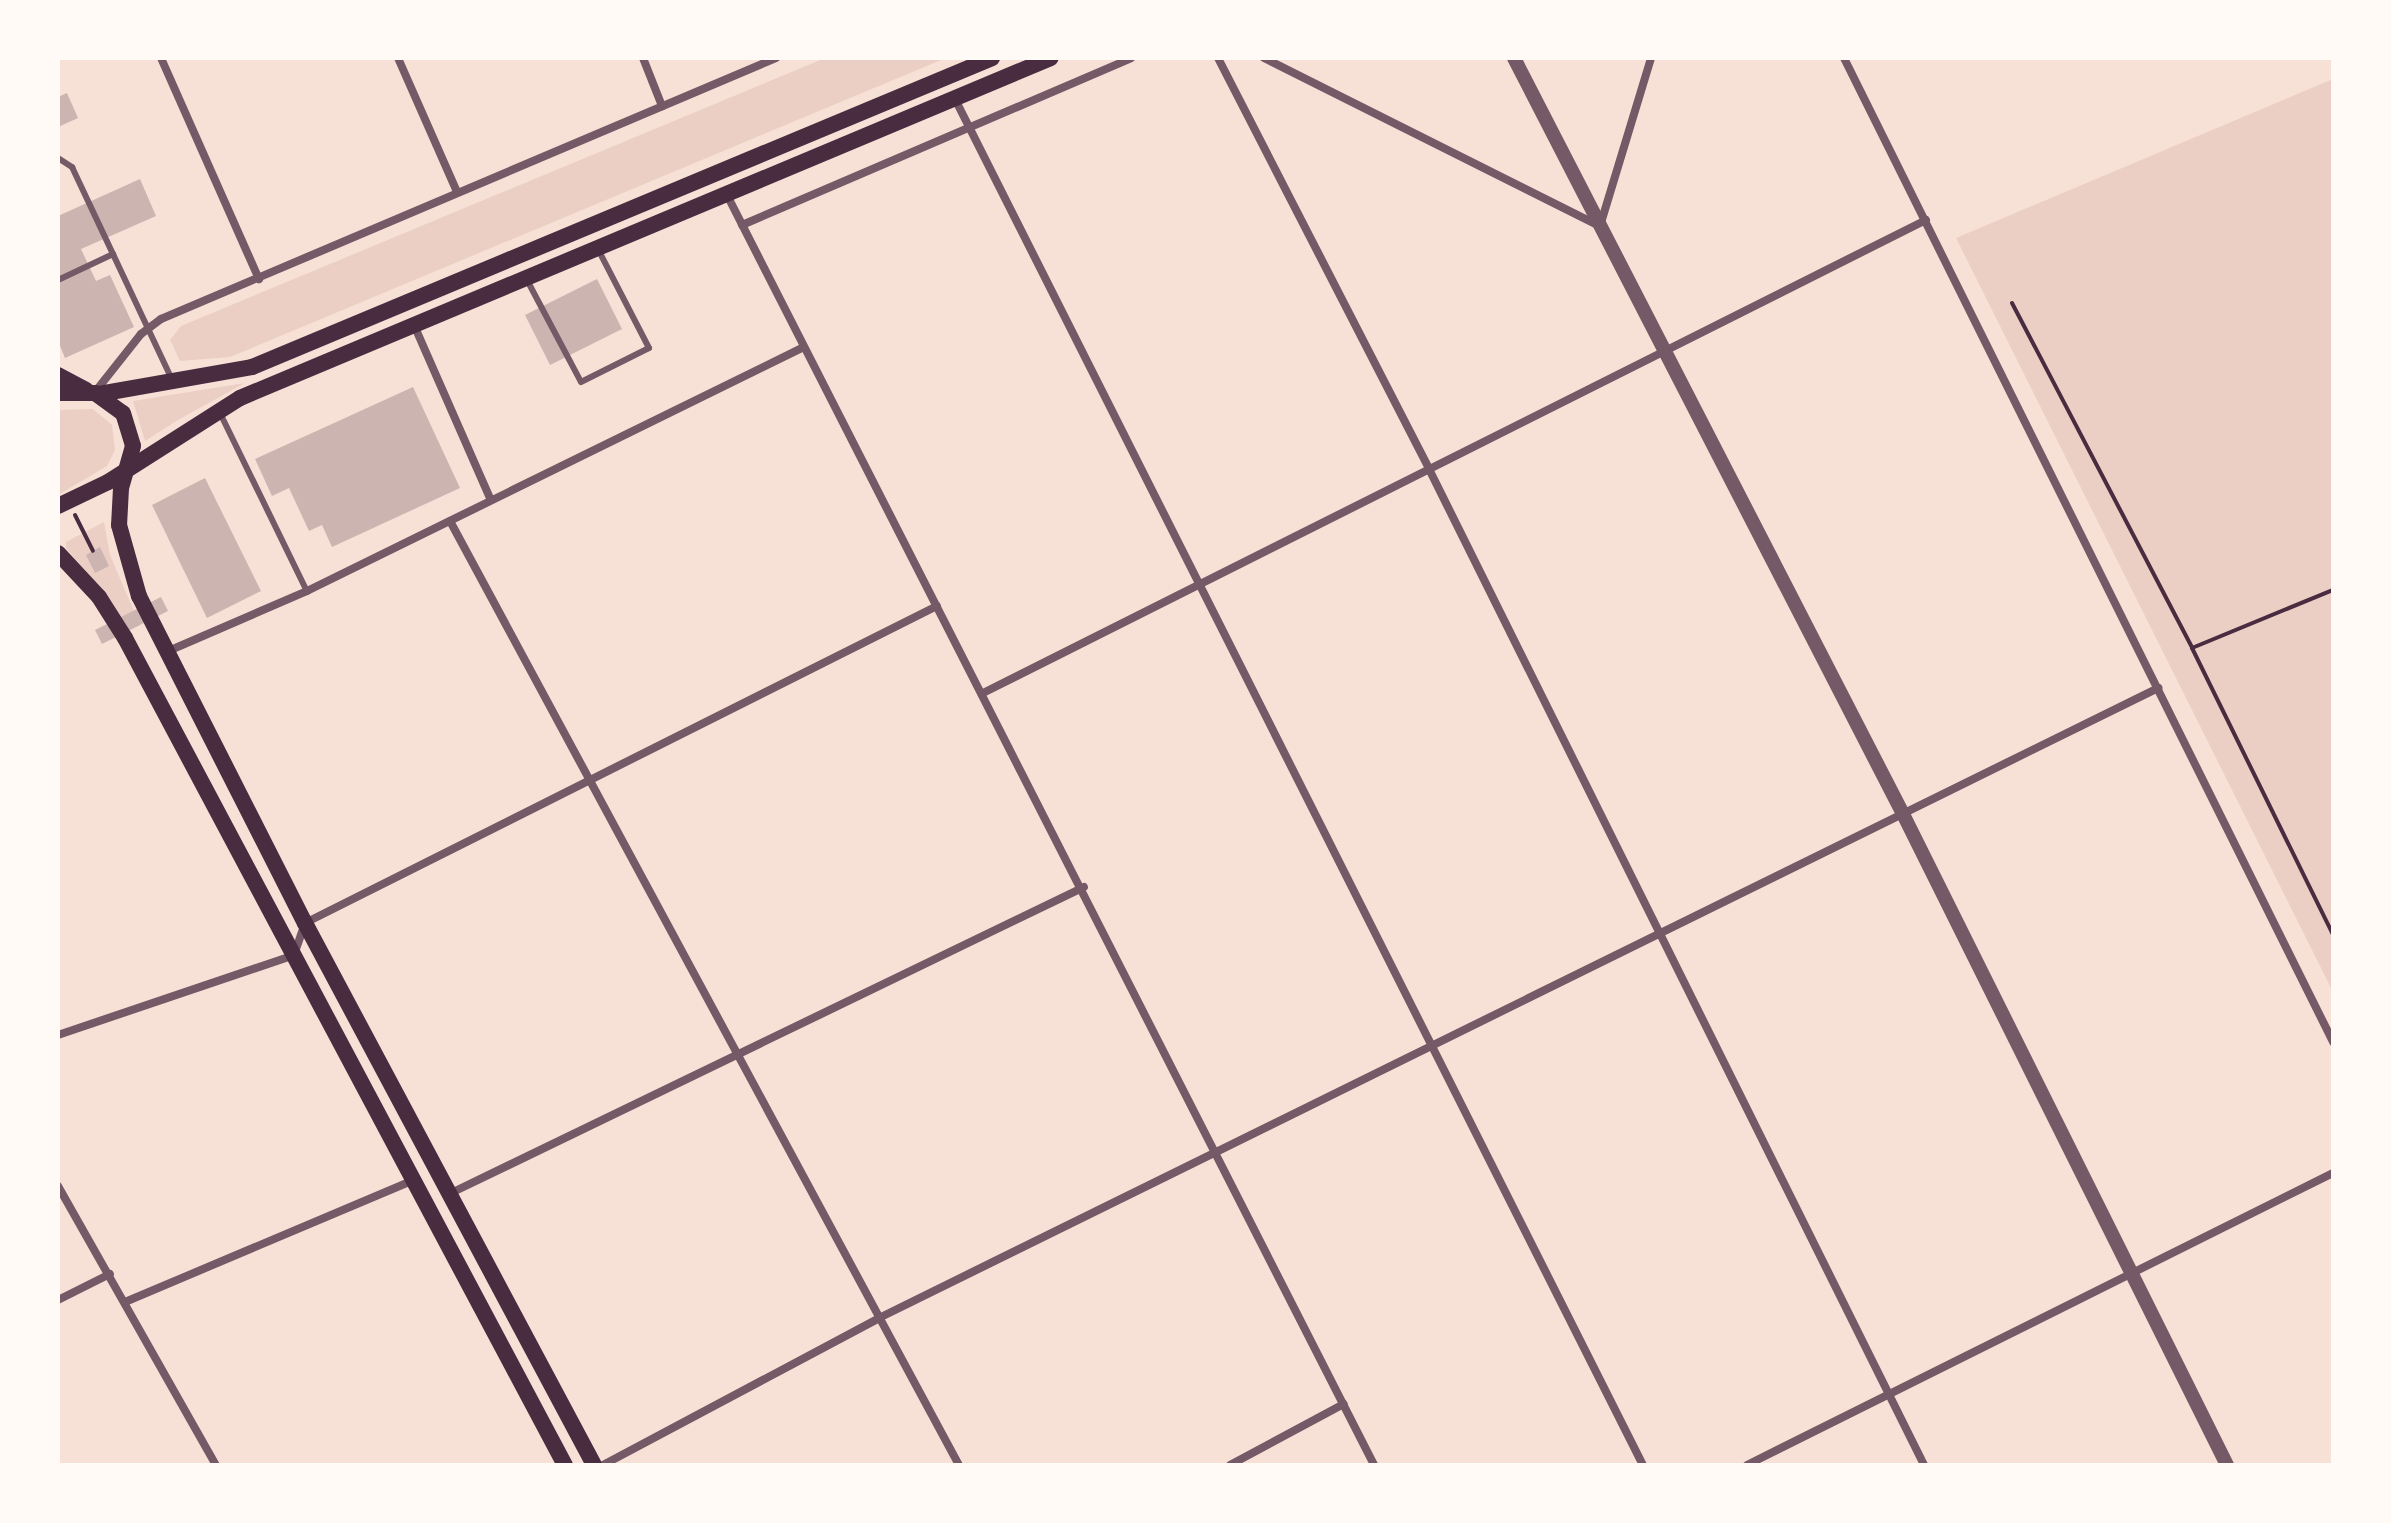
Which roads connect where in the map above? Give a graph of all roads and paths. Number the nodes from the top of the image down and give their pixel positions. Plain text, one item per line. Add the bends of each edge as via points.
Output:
1 (161, 58) edge
2 (398, 58) edge
3 (643, 58) edge
4 (776, 58) edge
5 (992, 58) edge
6 (1051, 58) edge
7 (1131, 58) edge
8 (1218, 58) edge
9 (1264, 58) edge
10 (1514, 58) edge
11 (1651, 58) edge
12 (1844, 58) edge
13 (955, 99) junction
14 (662, 106) junction
15 (969, 128) junction
16 (58, 158) edge
17 (457, 192) junction
18 (727, 195) junction
19 (1926, 220) junction
20 (742, 225) junction
21 (1600, 226) junction
22 (597, 247) junction
23 (113, 254) junction
24 (526, 277) junction
25 (259, 279) junction
26 (58, 280) edge
27 (2012, 303) dead end
28 (413, 322) junction
29 (147, 328) junction
30 (802, 348) junction
31 (1664, 351) junction
32 (58, 375) edge
33 (175, 384) junction
34 (58, 393) edge
35 (94, 393) junction
36 (218, 410) junction
37 (1429, 469) junction
38 (127, 471) junction
39 (491, 500) junction
40 (63, 504) edge
41 (450, 521) junction
42 (93, 551) dead end
43 (58, 553) edge
44 (1200, 584) junction
45 (2333, 590) edge
46 (307, 591) junction
47 (937, 606) junction
48 (2192, 648) junction
49 (165, 652) junction
50 (2158, 688) junction
51 (983, 693) junction
52 (590, 782) junction
53 (1903, 814) junction
54 (1084, 887) junction
55 (305, 923) junction
56 (2333, 935) edge
57 (1661, 936) junction
58 (294, 955) junction
59 (58, 1035) edge
60 (2333, 1042) edge
61 (1430, 1050) junction
62 (740, 1055) junction
63 (1218, 1153) junction
64 (2333, 1173) edge
65 (412, 1181) junction
66 (58, 1186) edge
67 (451, 1193) junction
68 (110, 1274) junction
69 (2130, 1274) junction
70 (58, 1300) edge
71 (125, 1302) junction
72 (881, 1317) junction
73 (1887, 1395) junction
74 (1344, 1404) junction
75 (216, 1465) edge
76 (566, 1465) edge
77 (594, 1465) edge
78 (603, 1465) edge
79 (959, 1465) edge
80 (1230, 1465) edge
81 (1374, 1465) edge
82 (1643, 1465) edge
83 (1747, 1465) edge
84 (1924, 1465) edge
85 (2227, 1465) edge

1 - 25 street
2 - 17 street
3 - 14 street
4 - 14 street
5 - 33 main road via 252,367
6 - 13 main road
7 - 15 street
8 - 37 street
9 - 21 street
10 - 21 street
11 - 21 street
12 - 19 street
13 - 15 street
13 - 18 main road
14 - 17 street
15 - 20 street
15 - 44 street
16 - 23 lane via 72,167
17 - 25 street
18 - 20 street
18 - 22 main road
19 - 31 street
19 - 50 street
20 - 30 street
21 - 31 street
22 - 24 main road
22 - 24 lane via 649,348 581,382
23 - 26 lane
23 - 29 lane
24 - 28 main road
25 - 29 street
27 - 48 path
28 - 36 main road
28 - 39 street
29 - 33 lane
29 - 35 street
30 - 39 street
30 - 47 street
31 - 37 street
31 - 53 street
32 - 35 main road
33 - 35 main road
34 - 35 main road
35 - 38 main road via 118,407 126,420 133,446
36 - 38 main road
36 - 46 lane
37 - 44 street
37 - 57 street
38 - 40 main road
38 - 49 main road via 118,504 123,547
39 - 41 street
40 - 42 path
41 - 46 street
41 - 52 street
43 - 58 main road via 112,615
44 - 51 street
44 - 61 street
45 - 48 path
46 - 49 street
47 - 51 street
47 - 52 street
48 - 56 path
49 - 55 main road
50 - 53 street
50 - 60 street
51 - 54 street
52 - 55 street
52 - 62 street
53 - 57 street
53 - 69 street
54 - 62 street
54 - 63 street
55 - 58 street
55 - 67 main road
57 - 61 street
57 - 73 street
58 - 59 street
58 - 65 main road
61 - 63 street
61 - 82 street
62 - 67 street
62 - 72 street
63 - 72 street
63 - 74 street
64 - 69 street
65 - 71 street
65 - 76 main road
66 - 68 street
67 - 77 main road
68 - 70 street
68 - 71 street
69 - 73 street
69 - 85 street
71 - 75 street
72 - 78 street
72 - 79 street
73 - 83 street
73 - 84 street
74 - 80 street
74 - 81 street

